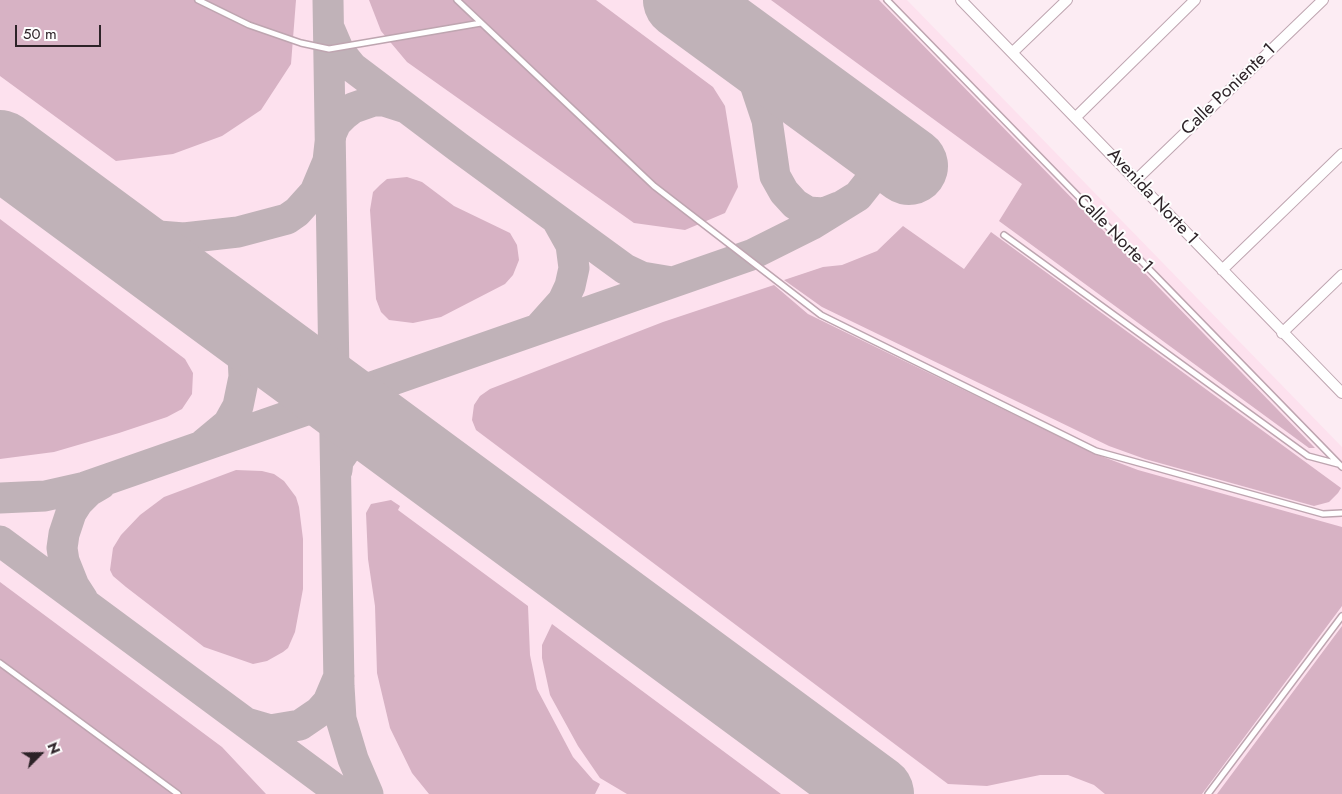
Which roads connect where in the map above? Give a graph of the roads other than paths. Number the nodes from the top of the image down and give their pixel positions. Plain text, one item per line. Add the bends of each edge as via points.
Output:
1 (198, 0) edge
2 (457, 0) edge
3 (887, 0) edge
4 (961, 0) edge
5 (1067, 0) edge
6 (1195, 0) edge
7 (1323, 0) edge
8 (481, 23) junction
9 (1013, 52) junction
10 (1076, 117) junction
11 (1342, 154) edge
12 (1136, 180) junction
13 (1004, 235) dead end
14 (1222, 270) junction
15 (1342, 275) edge
16 (1282, 333) junction
17 (1342, 393) edge
18 (1340, 466) edge
19 (1342, 514) edge
20 (1342, 616) edge
21 (0, 663) edge
22 (178, 794) edge
23 (1208, 794) edge

1 - 8 lane via 249,25 329,49
2 - 8 lane
3 - 18 lane, Calle Norte 1
4 - 9 street, Avenida Norte 1
5 - 9 street
6 - 10 street
7 - 12 street, Calle Poniente 1
8 - 19 lane via 654,186 821,315 1096,451 1323,514
9 - 10 street, Avenida Norte 1
10 - 12 street, Avenida Norte 1
11 - 14 street
12 - 14 street, Avenida Norte 1
13 - 18 lane via 1308,456
14 - 16 street, Avenida Norte 1
15 - 16 street
16 - 17 street, Avenida Norte 1
20 - 23 lane
21 - 22 lane

